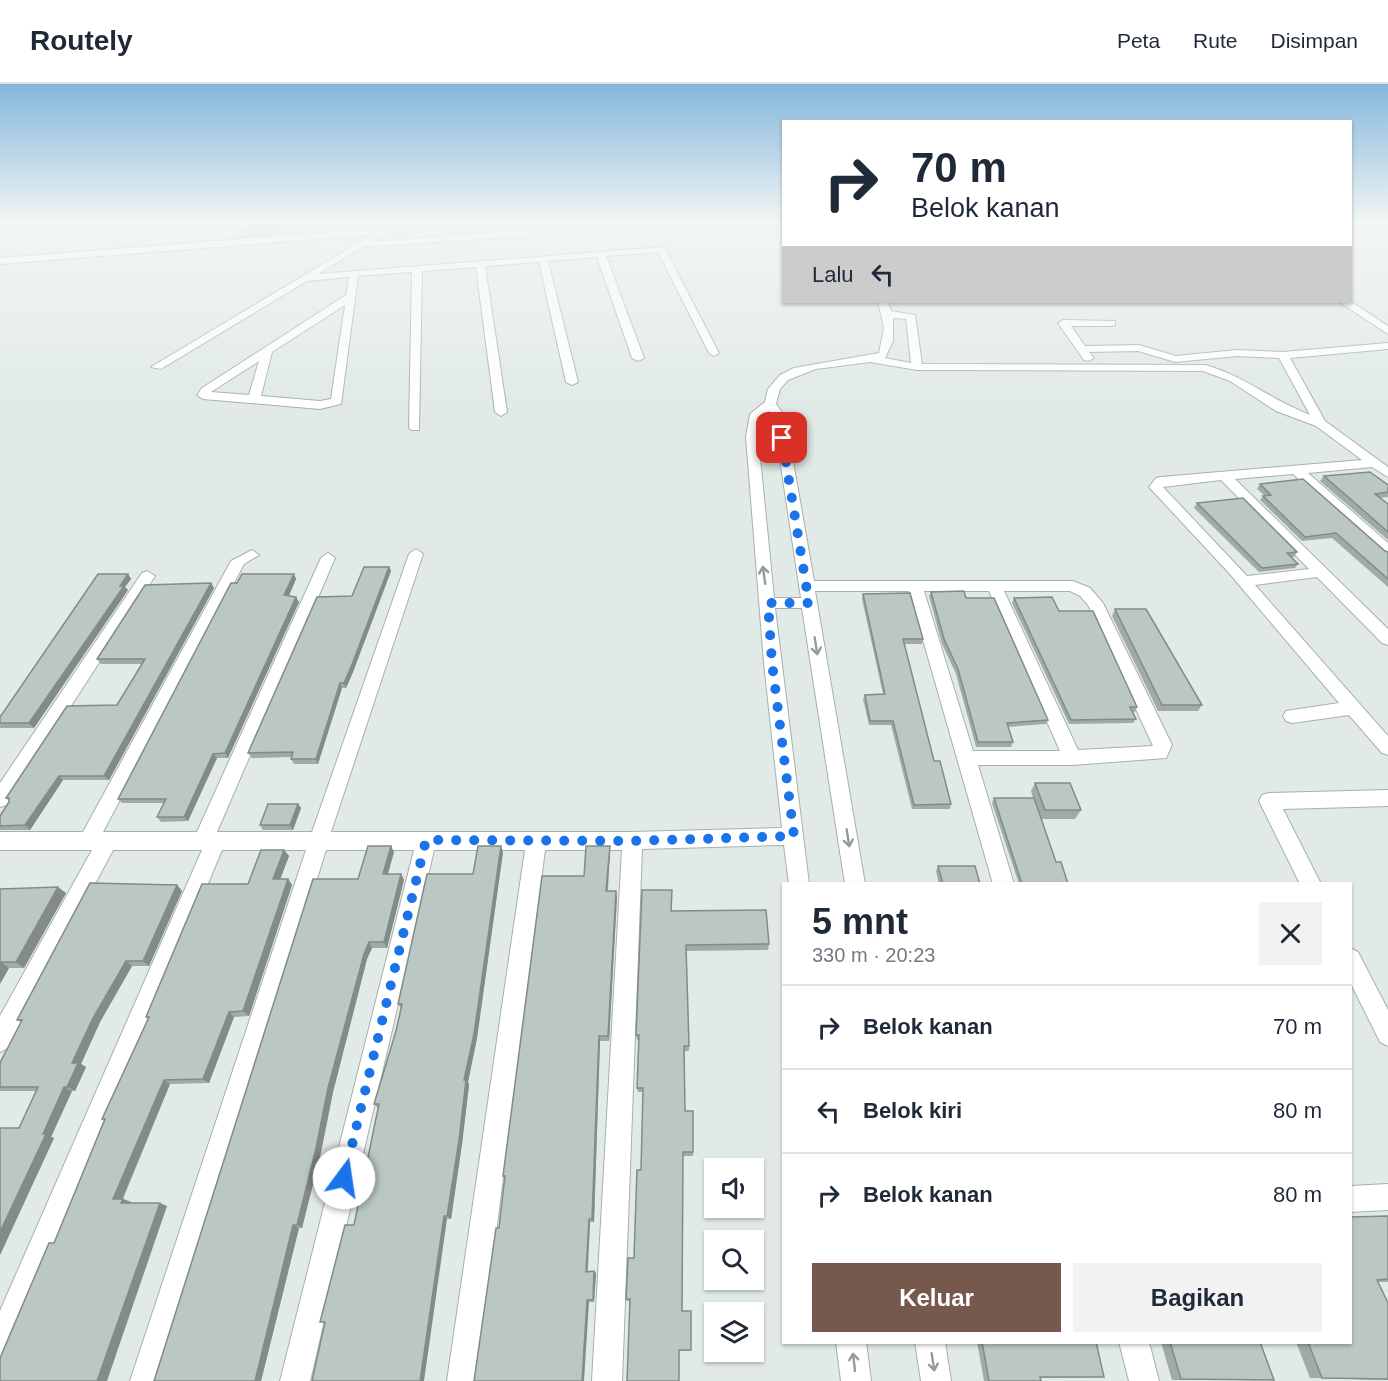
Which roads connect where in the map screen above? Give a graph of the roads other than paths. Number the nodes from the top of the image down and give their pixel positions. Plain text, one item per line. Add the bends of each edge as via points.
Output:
1 (294, 285) edge
2 (352, 285) edge
3 (417, 285) edge
4 (483, 285) edge
5 (549, 285) edge
6 (612, 285) edge
7 (679, 285) edge
8 (350, 297) junction
9 (883, 303) edge
10 (1346, 303) edge
11 (887, 314) junction
12 (1111, 322) dead end
13 (1388, 331) edge
14 (1388, 346) edge
15 (1082, 349) junction
16 (267, 351) junction
17 (714, 353) dead end
18 (1283, 355) junction
19 (638, 358) dead end
20 (873, 359) junction
21 (1202, 363) junction
22 (157, 367) dead end
23 (916, 367) junction
24 (1095, 367) junction
25 (572, 382) dead end
26 (254, 399) junction
27 (770, 404) junction
28 (501, 411) dead end
29 (1320, 423) junction
30 (415, 427) dead end
31 (1375, 463) junction
32 (1297, 470) junction
33 (1388, 472) edge
34 (1225, 476) junction
35 (1388, 551) edge
36 (416, 554) dead end
37 (252, 555) dead end
38 (328, 558) dead end
39 (1322, 572) junction
40 (147, 576) dead end
41 (1243, 581) junction
42 (807, 586) junction
43 (915, 586) junction
44 (994, 586) junction
45 (768, 603) junction
46 (809, 603) junction
47 (1388, 639) edge
48 (1356, 708) junction
49 (1292, 716) dead end
50 (1388, 748) edge
51 (967, 758) junction
52 (1072, 758) junction
53 (0, 799) edge
54 (1385, 804) edge
55 (794, 836) junction
56 (319, 840) junction
57 (426, 840) junction
58 (536, 840) junction
59 (0, 841) edge
60 (632, 841) junction
61 (97, 842) junction
62 (209, 843) junction
63 (799, 882) edge
64 (855, 882) edge
65 (1003, 882) edge
66 (1310, 882) edge
67 (1352, 963) edge
68 (1388, 1034) edge
69 (0, 1040) edge
70 (1388, 1197) edge
71 (1352, 1199) edge
72 (851, 1344) edge
73 (930, 1344) edge
74 (1135, 1344) edge
75 (0, 1346) edge
76 (145, 1381) edge
77 (295, 1381) edge
78 (462, 1381) edge
79 (607, 1381) edge
80 (856, 1381) edge
81 (936, 1381) edge
82 (1144, 1381) edge

1 - 22 street
2 - 8 street
3 - 30 street
4 - 28 street
5 - 25 street
6 - 19 street
7 - 17 street
8 - 16 street
8 - 26 street via 337,401 320,405
9 - 11 street
10 - 13 street
11 - 20 street via 888,345 883,355
11 - 23 street via 911,317
12 - 15 street via 1063,323
14 - 18 street
15 - 21 street via 1139,348
15 - 24 street
16 - 26 street
16 - 26 street via 203,394
18 - 21 street via 1237,353
18 - 29 street
20 - 23 street
20 - 27 street via 795,372 773,390
21 - 24 street
21 - 29 street via 1280,408
23 - 24 street
27 - 42 street via 780,421
45 -> 27 street via 752,437 756,414
29 - 31 street
31 - 32 street
31 - 33 street
32 - 34 street
32 - 35 street
34 - 39 street
34 - 41 street via 1161,481 1156,487
36 - 56 street
37 - 61 street via 238,561
38 - 62 street
39 - 41 street
39 - 47 street
40 - 53 street
41 - 48 street
42 - 43 street
42 - 46 street
43 - 44 street
43 - 51 street
44 - 52 street
44 - 52 street via 1073,586 1085,592 1095,603 1163,746 1160,753 1146,756
45 - 46 street
45 - 55 street
46 -> 64 street
48 - 49 street
48 - 50 street
51 - 52 street
51 - 65 street
54 - 66 street via 1269,801
55 - 60 street
55 - 63 street
56 - 57 street
56 - 62 street
56 - 76 street
57 - 58 street
57 - 77 street
58 - 60 street
58 - 78 street
59 - 61 street
60 - 79 street
61 - 62 street
61 - 69 street
62 - 75 street
67 - 68 street
70 - 71 street
80 -> 72 street
73 -> 81 street
74 - 82 street

